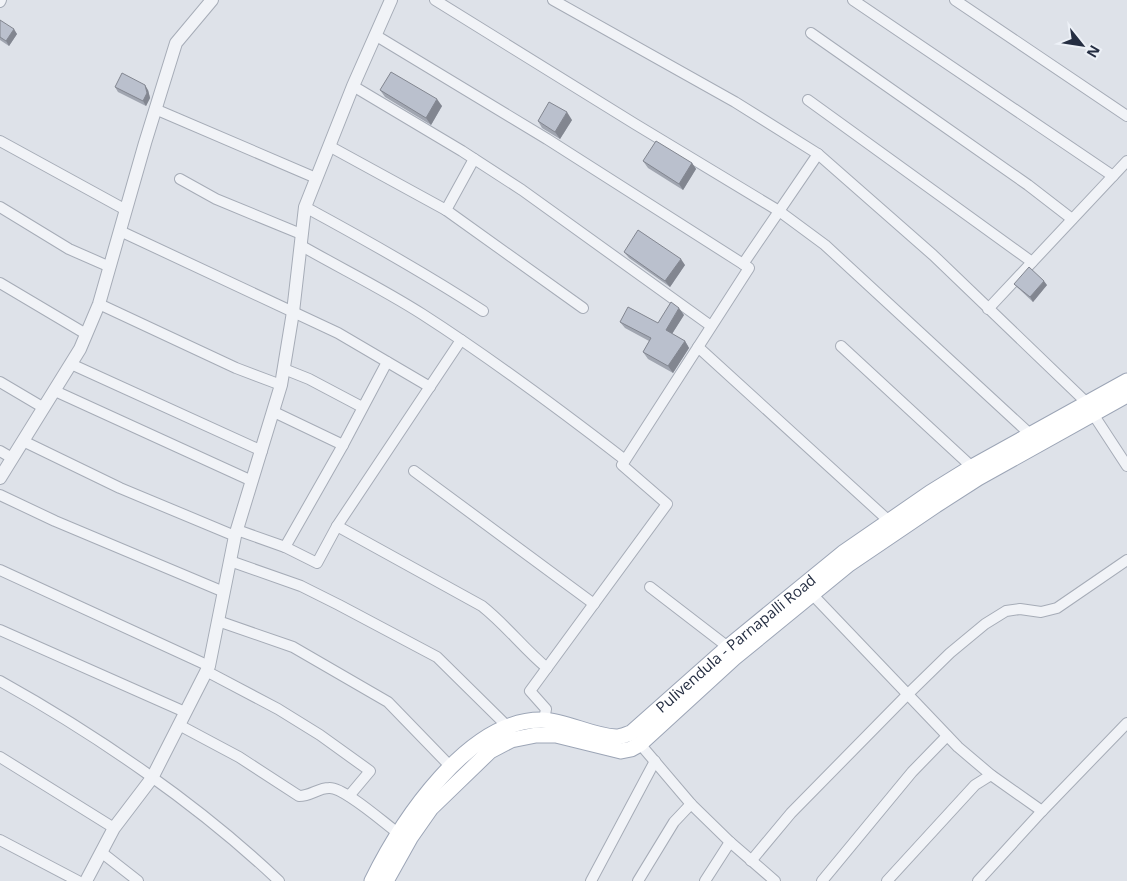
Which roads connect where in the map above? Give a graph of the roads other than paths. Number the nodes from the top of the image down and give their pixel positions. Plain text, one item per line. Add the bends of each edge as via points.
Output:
1 (212, 0) edge
2 (391, 0) edge
3 (435, 0) edge
4 (553, 0) edge
5 (853, 0) edge
6 (955, 0) edge
7 (811, 33) dead end
8 (375, 35) junction
9 (353, 86) junction
10 (808, 100) dead end
11 (155, 109) junction
12 (1127, 116) edge
13 (0, 141) edge
14 (328, 146) junction
15 (818, 154) junction
16 (474, 159) junction
17 (1127, 161) edge
18 (1112, 176) junction
19 (316, 178) junction
20 (180, 179) dead end
21 (0, 207) edge
22 (305, 207) junction
23 (126, 210) junction
24 (446, 210) junction
25 (779, 211) junction
26 (1072, 219) junction
27 (120, 231) junction
28 (300, 240) junction
29 (1032, 262) junction
30 (743, 264) junction
31 (110, 268) junction
32 (0, 283) edge
33 (99, 304) junction
34 (583, 308) dead end
35 (988, 309) junction
36 (483, 311) dead end
37 (293, 312) junction
38 (711, 326) junction
39 (86, 334) junction
40 (461, 340) junction
41 (841, 346) dead end
42 (698, 347) junction
43 (387, 362) junction
44 (71, 364) junction
45 (284, 369) junction
46 (1127, 381) edge
47 (0, 382) edge
48 (281, 385) junction
49 (430, 387) junction
50 (55, 391) junction
51 (1127, 396) edge
52 (362, 407) junction
53 (44, 408) junction
54 (1090, 409) junction
55 (274, 412) junction
56 (1031, 435) junction
57 (23, 441) junction
58 (343, 445) junction
59 (0, 450) edge
60 (262, 452) junction
61 (12, 458) junction
62 (625, 460) junction
63 (1127, 466) edge
64 (972, 467) junction
65 (414, 471) dead end
66 (0, 478) edge
67 (252, 481) junction
68 (0, 495) edge
69 (889, 522) junction
70 (337, 526) junction
71 (236, 533) junction
72 (285, 547) junction
73 (1127, 560) edge
74 (230, 561) junction
75 (0, 570) edge
76 (650, 587) dead end
77 (807, 590) junction
78 (224, 592) junction
79 (594, 604) junction
80 (218, 621) junction
81 (0, 630) edge
82 (728, 646) junction
83 (208, 668) junction
84 (547, 668) junction
85 (0, 681) edge
86 (907, 695) junction
87 (185, 712) junction
88 (544, 720) junction
89 (1127, 722) edge
90 (179, 725) junction
91 (508, 727) junction
92 (947, 736) junction
93 (636, 738) junction
94 (0, 757) edge
95 (655, 761) junction
96 (450, 766) junction
97 (991, 775) junction
98 (152, 778) junction
99 (349, 796) junction
100 (691, 804) junction
101 (1042, 811) junction
102 (114, 828) junction
103 (398, 833) junction
104 (0, 840) edge
105 (730, 842) junction
106 (102, 852) junction
107 (751, 861) junction
108 (78, 881) edge
109 (86, 881) edge
110 (138, 881) edge
111 (280, 881) edge
112 (372, 881) edge
113 (386, 881) edge
114 (591, 881) edge
115 (638, 881) edge
116 (705, 881) edge
117 (775, 881) edge
118 (822, 881) edge
119 (887, 881) edge
120 (978, 881) edge

1 - 11 street via 176,43
2 - 8 street
3 - 25 street
4 - 15 street via 736,102
5 - 18 street
6 - 12 street
7 - 26 street
8 - 9 street
8 - 30 street
9 - 14 street
9 - 16 street
10 - 29 street
11 - 19 street
11 - 23 street
13 - 23 street
14 - 19 street
14 - 24 street
15 - 25 street
15 - 35 street
16 - 24 street
16 - 38 street via 562,217
17 - 18 street
18 - 26 street
19 - 22 street
20 - 28 street
21 - 31 street via 70,249
22 - 28 street
22 - 36 street via 388,251
23 - 27 street
24 - 34 street
25 - 30 street
25 - 56 street via 825,245
26 - 29 street
27 - 31 street
27 - 37 street
28 - 37 street
28 - 40 street
29 - 35 street
30 - 38 street via 749,268
31 - 33 street
32 - 39 street
33 - 39 street
33 - 48 street via 236,368
35 - 54 street
37 - 43 street via 338,333
37 - 45 street
38 - 42 street
39 - 44 street
40 - 49 street
40 - 62 street via 538,393
41 - 64 street
42 - 62 street
42 - 69 street
43 - 49 street
43 - 52 street
44 - 50 street
44 - 60 street
45 - 48 street
45 - 52 street
46 - 54 main road, Pulivendula - Parnapalli Road
47 - 53 street
48 - 55 street
49 - 70 street
50 - 53 street
50 - 67 street
51 - 54 main road, Pulivendula - Parnapalli Road
52 - 58 street
53 - 57 street
54 - 56 main road, Pulivendula - Parnapalli Road
54 - 63 street
54 - 77 main road, Pulivendula - Parnapalli Road
55 - 58 street
55 - 60 street
56 - 64 main road, Pulivendula - Parnapalli Road
57 - 61 street
57 - 71 street via 120,488
58 - 72 street
59 - 61 street
60 - 67 street
61 - 66 street
62 - 79 street via 622,466 667,504
64 - 69 main road, Pulivendula - Parnapalli Road
65 - 79 street
67 - 71 street
68 - 78 street
69 - 77 main road, Pulivendula - Parnapalli Road via 843,553
70 - 72 street via 317,563
70 - 84 street via 482,606
71 - 72 street
71 - 74 street
73 - 86 street via 1057,608 1041,612 1006,610 971,636
74 - 78 street
74 - 91 street via 301,586 437,657
75 - 83 street
76 - 82 street
77 - 82 main road, Pulivendula - Parnapalli Road
77 - 86 street
77 - 93 main road, Pulivendula - Parnapalli Road via 734,658
78 - 80 street
79 - 84 street
80 - 83 street
80 - 96 street via 293,647 388,702
81 - 87 street
82 - 93 main road, Pulivendula - Parnapalli Road
83 - 87 street
83 - 99 street via 278,709 370,770
84 - 88 street via 530,691 546,709
85 - 98 street
86 - 92 street
86 - 107 street via 791,813
87 - 90 street
88 - 91 main road
88 - 93 main road
89 - 101 street
90 - 98 street
90 - 99 street via 239,756 298,796 327,787
91 - 96 main road via 488,736
92 - 97 street
92 - 118 street via 912,772
93 - 95 street
93 - 113 main road, Pulivendula - Parnapalli Road via 631,749 621,751 556,735 536,735 511,740 490,751 431,808
94 - 102 street
95 - 100 street
95 - 114 street
96 - 103 main road
97 - 101 street
97 - 119 street via 975,786
98 - 102 street
98 - 111 street via 244,848
99 - 103 street
100 - 105 street
100 - 115 street via 674,822
101 - 120 street
102 - 106 street
103 - 112 main road
104 - 108 street
105 - 107 street
105 - 116 street
106 - 109 street
106 - 110 street
107 - 117 street

